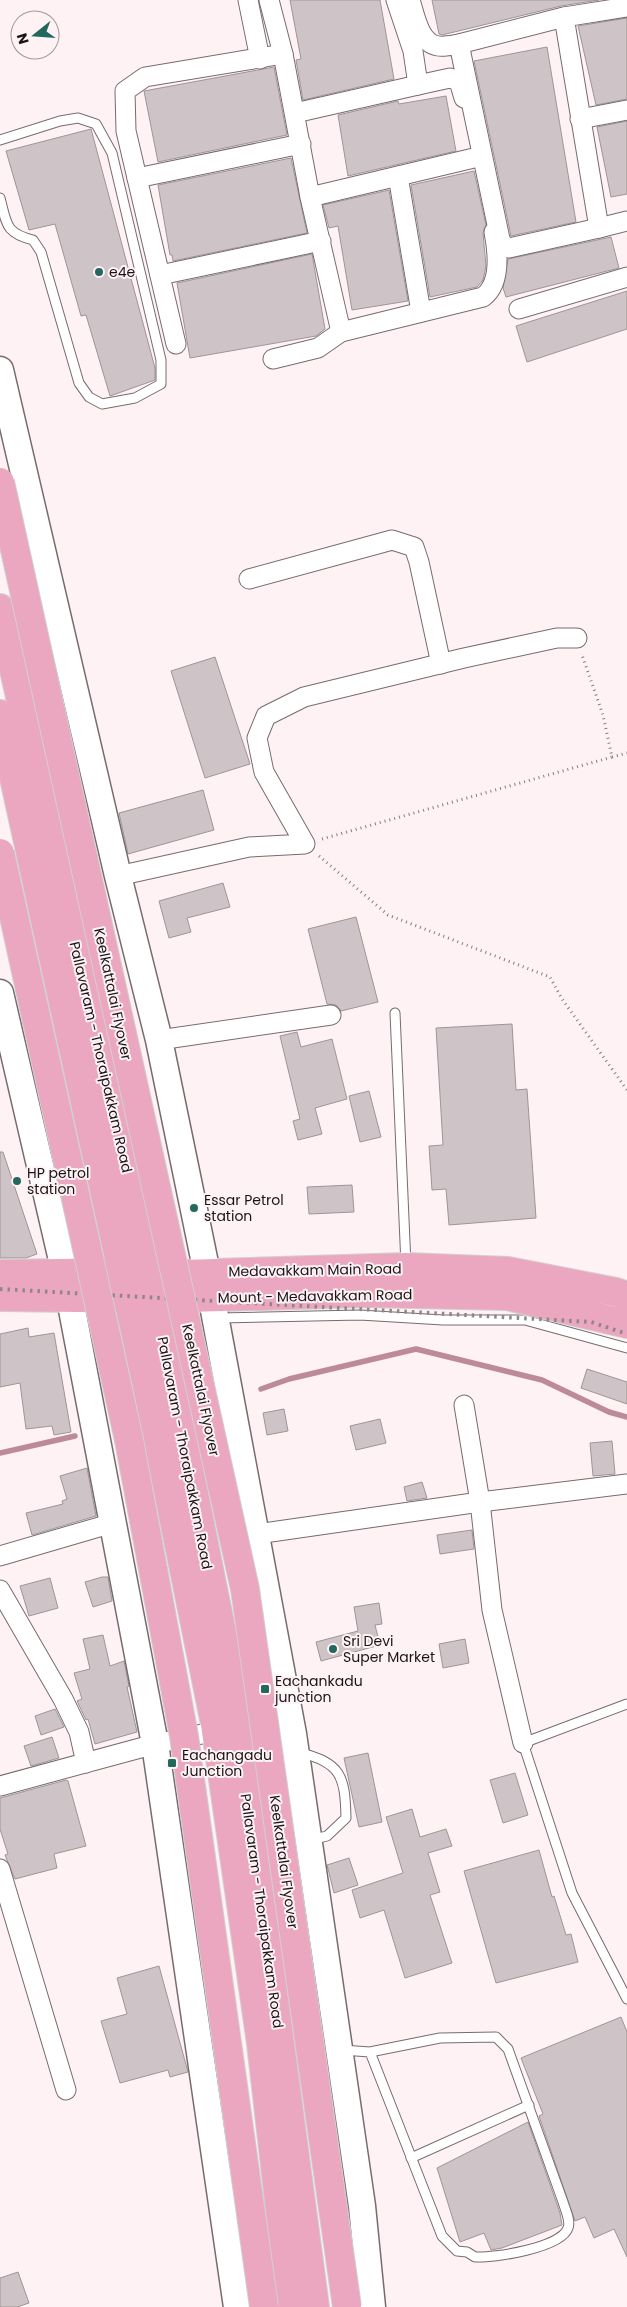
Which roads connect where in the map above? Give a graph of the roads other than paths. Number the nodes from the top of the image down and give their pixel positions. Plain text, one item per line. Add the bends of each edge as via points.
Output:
1 (248, 0) edge
2 (269, 0) edge
3 (396, 0) edge
4 (410, 0) edge
5 (627, 7) edge
6 (564, 17) junction
7 (459, 44) junction
8 (283, 54) junction
9 (260, 58) junction
10 (418, 85) junction
11 (627, 110) edge
12 (295, 113) junction
13 (580, 119) junction
14 (0, 140) edge
15 (301, 144) junction
16 (478, 157) junction
17 (398, 176) junction
18 (137, 178) junction
19 (310, 196) junction
20 (0, 198) edge
21 (627, 221) edge
22 (599, 228) junction
23 (321, 241) junction
24 (160, 275) junction
25 (627, 277) edge
26 (519, 309) dead end
27 (421, 312) junction
28 (340, 332) junction
29 (176, 344) dead end
30 (273, 359) dead end
31 (0, 370) edge
32 (0, 482) edge
33 (249, 579) dead end
34 (0, 608) edge
35 (576, 638) road end
36 (441, 664) junction
37 (0, 714) edge
38 (0, 853) edge
39 (118, 876) junction
40 (0, 993) edge
41 (396, 1013) dead end
42 (331, 1015) dead end
43 (159, 1040) junction
44 (8, 1066) edge
45 (406, 1267) junction
46 (121, 1272) junction
47 (0, 1274) edge
48 (67, 1286) junction
49 (152, 1287) junction
50 (211, 1296) junction
51 (627, 1296) edge
52 (0, 1297) edge
53 (127, 1300) junction
54 (627, 1324) edge
55 (627, 1348) edge
56 (464, 1405) dead end
57 (627, 1484) edge
58 (480, 1502) junction
59 (113, 1523) junction
60 (257, 1534) junction
61 (0, 1556) edge
62 (0, 1590) edge
63 (627, 1704) edge
64 (216, 1731) junction
65 (523, 1743) junction
66 (155, 1744) junction
67 (295, 1752) junction
68 (86, 1763) junction
69 (0, 1786) edge
70 (308, 1840) junction
71 (0, 1869) edge
72 (627, 1999) edge
73 (338, 2050) junction
74 (370, 2052) junction
75 (66, 2090) dead end
76 (528, 2105) junction
77 (412, 2158) junction
78 (237, 2307) edge
79 (264, 2307) edge
80 (292, 2307) edge
81 (315, 2307) edge
82 (348, 2307) edge
83 (372, 2307) edge

1 - 9 street
2 - 8 street
3 - 10 street via 413,51
4 - 7 street via 418,27 428,42 439,46
5 - 6 street
6 - 7 street
6 - 13 street
7 - 22 street via 504,247
8 - 9 street
8 - 12 street
9 - 18 street via 145,77 124,91 126,131
10 - 12 street
10 - 16 street via 450,78 459,81
11 - 13 street
12 - 15 street
13 - 22 street
14 - 20 lane via 78,118 96,124 112,153 161,360 161,384 135,398 102,404 89,397 79,383 41,252 33,240 16,236 8,227
15 - 18 street
15 - 19 street
16 - 17 street
16 - 27 street via 496,242 492,291 483,297
17 - 19 street
17 - 27 street
18 - 24 street
19 - 23 street
21 - 22 street
23 - 24 street
23 - 28 street
24 - 29 street
25 - 26 street
27 - 28 street
28 - 30 street via 318,348
31 - 39 street
32 - 82 main road, Keelkattalai Flyover, bridge via 245,1589
33 - 36 street via 392,540 404,542 414,547
34 - 49 main road, Pallavaram - Thoraipakkam Road
35 - 36 street via 557,638
36 - 39 street via 304,697 266,716 257,738 264,772 304,844 249,847
37 - 46 main road, Pallavaram - Thoraipakkam Road
38 - 79 main road, bridge via 129,1440 184,1736
39 - 43 street
40 - 44 street
41 - 45 lane
42 - 43 street
43 - 50 street
44 - 48 street
45 - 50 main road, Medavakkam Main Road
45 - 51 main road, Medavakkam Main Road via 508,1271
46 - 48 main road, Medavakkam Main Road
46 - 49 main road, Medavakkam Main Road
46 - 53 main road, Pallavaram - Thoraipakkam Road
47 - 48 main road, Medavakkam Main Road
48 - 52 main road
48 - 53 main road
48 - 59 street
49 - 50 main road, Medavakkam Main Road
49 - 53 main road
49 - 81 main road, Pallavaram - Thoraipakkam Road via 232,1683
50 - 54 main road, Mount - Medavakkam Road via 363,1292 507,1296
50 - 55 lane via 360,1315 525,1320
50 - 60 street
53 - 64 main road, Pallavaram - Thoraipakkam Road
56 - 58 street
57 - 58 street
58 - 60 street
58 - 65 street via 492,1610
59 - 61 street
59 - 66 street
60 - 67 street
62 - 68 street via 63,1699 79,1732
63 - 65 lane
64 - 66 street
64 - 80 main road, Pallavaram - Thoraipakkam Road via 261,2043
65 - 72 lane via 572,1893
66 - 68 street
66 - 78 street
67 - 70 street
67 - 70 lane via 318,1757 332,1765 339,1773 346,1801 346,1818 341,1824 327,1836
68 - 69 street
70 - 73 street
71 - 75 street
73 - 74 lane
73 - 83 street via 362,2206
74 - 76 lane via 440,2038 496,2037 508,2049
74 - 77 lane
76 - 77 lane
76 - 77 lane via 568,2221 569,2227 564,2235 556,2240 507,2255 475,2258 467,2252 457,2251 442,2236

